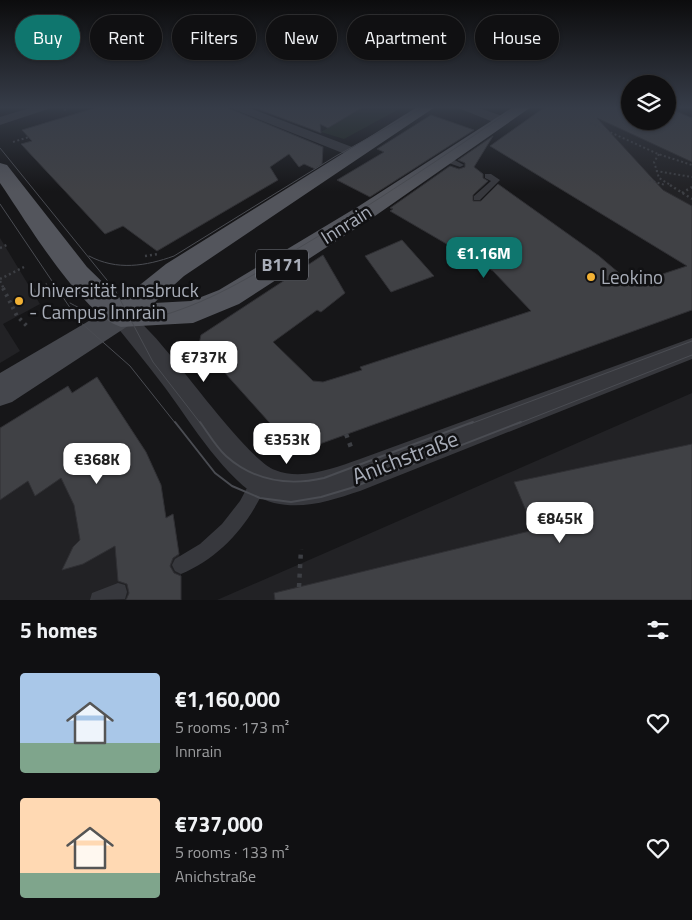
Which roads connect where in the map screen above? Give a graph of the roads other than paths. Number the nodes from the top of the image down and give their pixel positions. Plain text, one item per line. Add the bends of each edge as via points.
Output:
1 (308, 135) edge
2 (384, 135) edge
3 (486, 135) edge
4 (355, 153) junction
5 (0, 168) edge
6 (488, 176) dead end
7 (477, 198) dead end
8 (121, 316) junction
9 (692, 348) edge
10 (0, 391) edge
11 (260, 480) junction
12 (181, 564) dead end
13 (118, 592) dead end
14 (99, 600) edge

1 - 4 street
2 - 4 main road, Innrain / B171
3 - 8 main road, Innrain / B171 via 453,162 229,297 193,312
4 - 8 main road, Innrain / B171 via 167,276
5 - 8 main road via 78,274
6 - 7 lane via 496,180
8 - 10 main road, Innrain
8 - 11 street, Anichstraße via 238,460
9 - 11 street, Anichstraße via 340,482 291,490
11 - 12 lane via 253,497 218,542 201,556
13 - 14 lane

